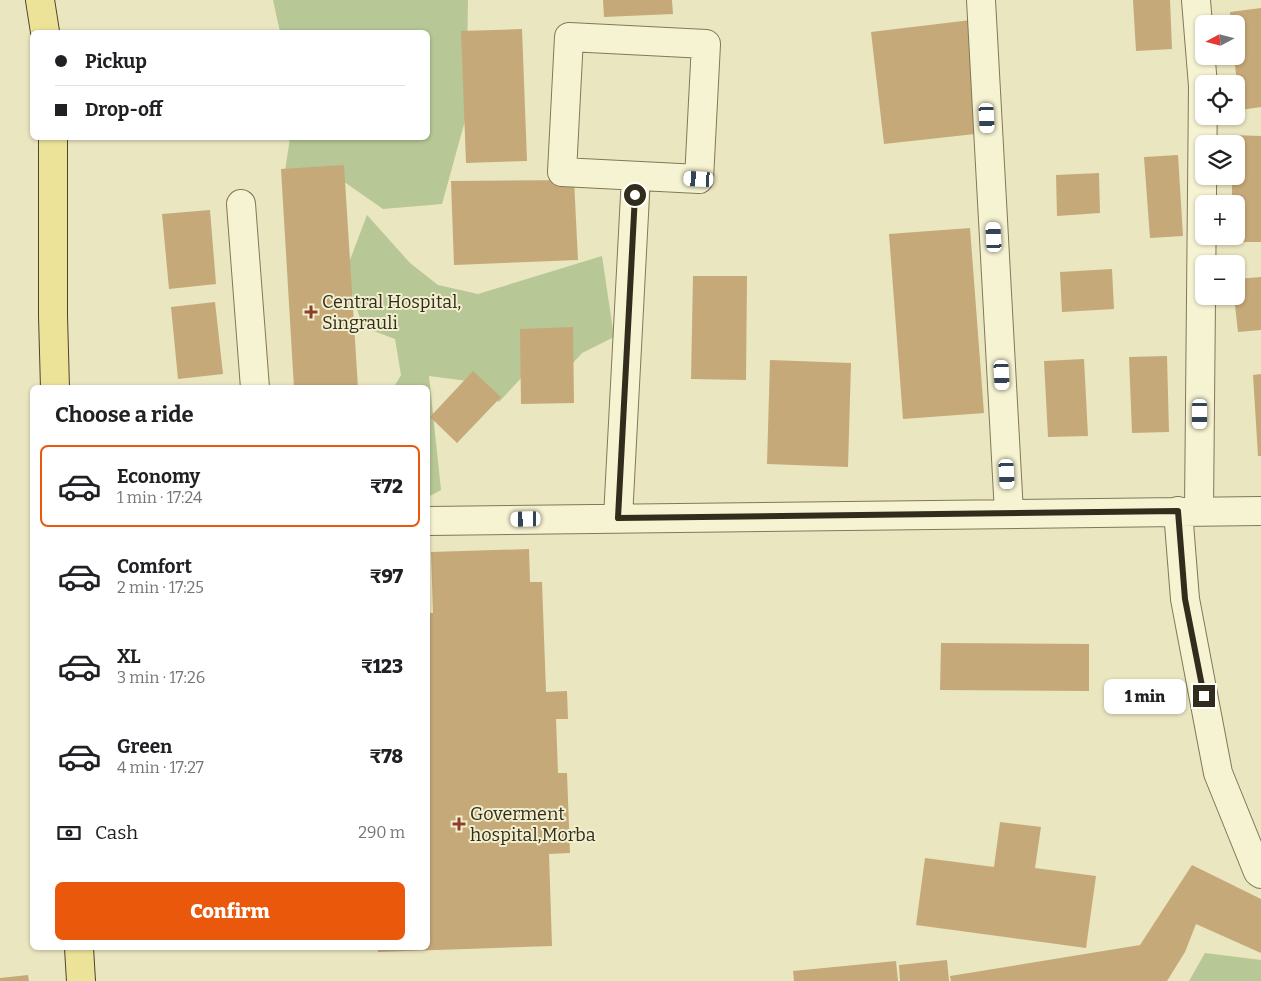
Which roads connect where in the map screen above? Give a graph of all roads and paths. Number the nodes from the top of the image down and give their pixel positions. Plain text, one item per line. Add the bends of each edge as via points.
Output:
1 (40, 0) edge
2 (981, 0) edge
3 (1196, 0) edge
4 (45, 30) edge
5 (54, 140) edge
6 (636, 176) junction
7 (241, 204) dead end
8 (55, 385) edge
9 (255, 385) edge
10 (1261, 510) edge
11 (1188, 511) junction
12 (1009, 514) junction
13 (618, 518) junction
14 (430, 521) edge
15 (1261, 874) edge
16 (79, 950) edge
17 (81, 981) edge

1 - 4 main road
2 - 12 street
3 - 11 street via 1203,86
5 - 8 main road
6 - 6 street via 562,172 569,37 706,44 699,179
6 - 13 street
7 - 9 street
10 - 11 street
11 - 12 street
11 - 15 street via 1185,599 1218,773
12 - 13 street
13 - 14 street
16 - 17 main road

